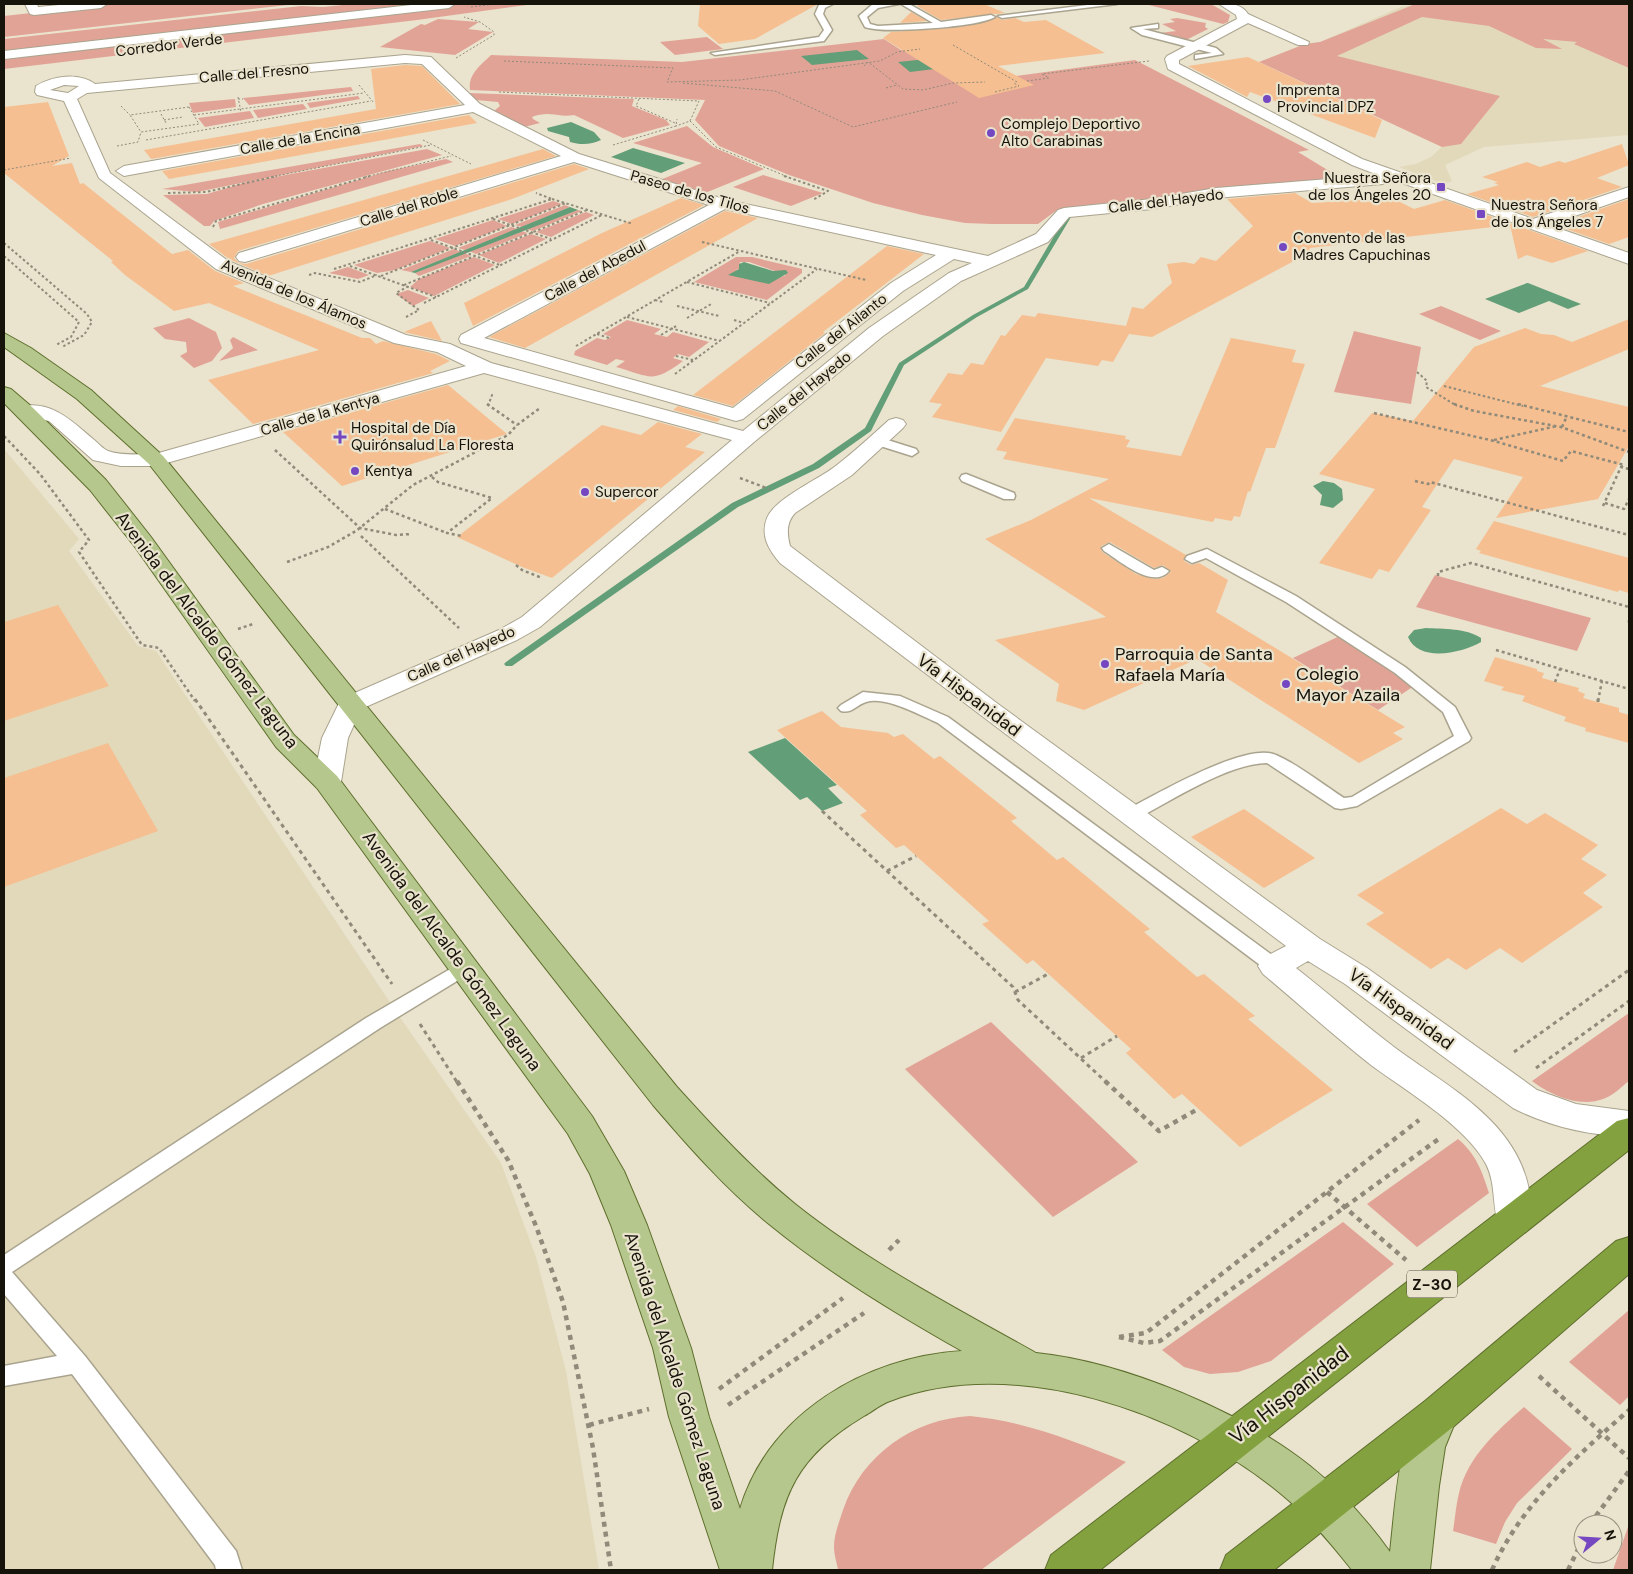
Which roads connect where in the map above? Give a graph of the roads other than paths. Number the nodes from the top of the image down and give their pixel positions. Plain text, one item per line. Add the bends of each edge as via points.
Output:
1 (31, 4) edge
2 (101, 4) edge
3 (348, 4) edge
4 (449, 4) edge
5 (829, 4) edge
6 (895, 4) edge
7 (904, 4) edge
8 (1113, 4) edge
9 (1229, 5) edge
10 (316, 7) junction
11 (874, 8) junction
12 (882, 13) dead end
13 (1002, 16) dead end
14 (1245, 17) junction
15 (325, 18) junction
16 (991, 18) dead end
17 (890, 19) dead end
18 (938, 24) junction
19 (1155, 26) dead end
20 (917, 27) junction
21 (1304, 42) dead end
22 (4, 43) edge
23 (1197, 51) junction
24 (715, 53) dead end
25 (4, 55) edge
26 (420, 59) joint
27 (4, 65) edge
28 (87, 89) junction
29 (70, 98) junction
30 (476, 107) junction
31 (574, 158) junction
32 (124, 171) dead end
33 (1383, 179) dead end
34 (1629, 192) edge
35 (723, 204) junction
36 (1532, 225) junction
37 (951, 254) junction
38 (244, 257) dead end
39 (1629, 259) edge
40 (988, 262) junction
41 (4, 339) edge
42 (415, 342) junction
43 (484, 367) junction
44 (454, 375) junction
45 (4, 393) edge
46 (25, 411) junction
47 (736, 414) joint
48 (887, 432) joint
49 (747, 438) junction
50 (912, 452) dead end
51 (156, 460) junction
52 (966, 478) dead end
53 (1009, 496) dead end
54 (1109, 548) dead end
55 (1192, 559) dead end
56 (1162, 571) dead end
57 (350, 704) junction
58 (846, 708) dead end
59 (327, 782) junction
60 (1130, 815) junction
61 (1310, 947) junction
62 (1274, 966) junction
63 (464, 968) junction
64 (1629, 1124) edge
65 (1629, 1131) edge
66 (1514, 1220) junction
67 (1629, 1252) edge
68 (4, 1266) edge
69 (4, 1279) edge
70 (12, 1298) edge
71 (77, 1363) junction
72 (1026, 1367) junction
73 (4, 1376) edge
74 (1439, 1414) junction
75 (1234, 1438) junction
76 (1323, 1504) junction
77 (229, 1570) edge
78 (742, 1570) edge
79 (751, 1570) edge
80 (1066, 1570) edge
81 (1241, 1570) edge
82 (1377, 1570) edge
83 (1409, 1570) edge

1 - 2 street via 34,11
3 - 10 street, Corredor Verde
4 - 15 street, Corredor Verde
5 - 24 lane via 819,14 828,30 821,39
6 - 11 lane
7 - 18 lane
8 - 13 lane
9 - 14 street
10 - 15 street
10 - 22 street, Corredor Verde
11 - 12 lane
11 - 20 lane via 863,16 869,26 882,30
14 - 21 street
14 - 23 street
15 - 25 street, Corredor Verde
15 - 27 street, Corredor Verde via 327,24 319,27
16 - 18 lane
17 - 20 lane via 899,25
18 - 20 lane
19 - 23 lane via 1135,28
23 - 36 street via 1172,59 1173,66 1358,162
26 - 28 street, Calle del Fresno
26 - 30 street, Paseo de los Tilos via 430,62
28 - 29 street
28 - 29 street via 88,84 72,81 41,89 45,93
29 - 42 street, Avenida de los Álamos via 104,175 222,266
30 - 31 street, Paseo de los Tilos
30 - 32 street, Calle de la Encina
31 - 35 street, Paseo de los Tilos
31 - 38 street, Calle del Roble
33 - 40 street, Calle del Hayedo via 1216,194 1064,213 1042,238
34 - 36 street
35 - 37 street, Paseo de los Tilos
35 - 47 street, Calle del Abedul via 468,339
36 - 39 street
37 - 40 street, Paseo de los Tilos
37 - 47 street, Calle del Ailanto via 897,287
40 - 49 street, Calle del Hayedo via 955,278 903,312
41 - 51 main road via 32,356 112,417
42 - 43 street, Avenida de los Álamos via 443,348
42 - 44 street via 412,351
43 - 44 street, Calle de la Kentya
43 - 49 street, Avenida de los Álamos
44 - 51 street, Calle de la Kentya
45 - 46 main road, Avenida del Alcalde Gómez Laguna
46 - 51 street via 56,417 100,456
46 - 59 main road, Avenida del Alcalde Gómez Laguna via 98,485 143,542 285,741
48 - 50 lane
48 - 60 street, Vía Hispanidad via 844,470 787,508 778,518 776,535 779,548 850,606
49 - 57 street, Calle del Hayedo via 531,622
51 - 57 main road
52 - 53 lane
54 - 56 lane via 1153,575
55 - 60 lane via 1207,553 1291,599 1400,670 1450,710 1463,738 1357,801 1341,804 1270,758 1254,758 1229,765
57 - 59 street via 335,738
57 - 72 main road via 665,1096 730,1168 782,1214 866,1274
58 - 62 lane via 863,698 895,699 943,720
59 - 63 main road, Avenida del Alcalde Gómez Laguna
60 - 61 street, Vía Hispanidad
61 - 62 street
61 - 64 street, Vía Hispanidad via 1356,976 1543,1110
62 - 66 street via 1454,1110 1498,1153 1510,1177
63 - 68 lane via 373,1023
63 - 78 main road, Avenida del Alcalde Gómez Laguna via 580,1125 606,1171 629,1225 672,1348 714,1495
65 - 66 highway, Vía Hispanidad / Z-30
66 - 75 highway, Vía Hispanidad / Z-30
67 - 74 highway
69 - 70 lane
70 - 71 lane
71 - 73 lane
71 - 77 lane via 227,1560
72 - 75 main road via 1104,1383 1149,1398
72 - 79 main road via 979,1367 909,1375 880,1384 847,1401 786,1457 770,1482 756,1526
74 - 76 highway
74 - 83 main road via 1425,1447
75 - 76 main road via 1282,1469
75 - 80 highway, Vía Hispanidad / Z-30
76 - 81 highway
76 - 82 main road

